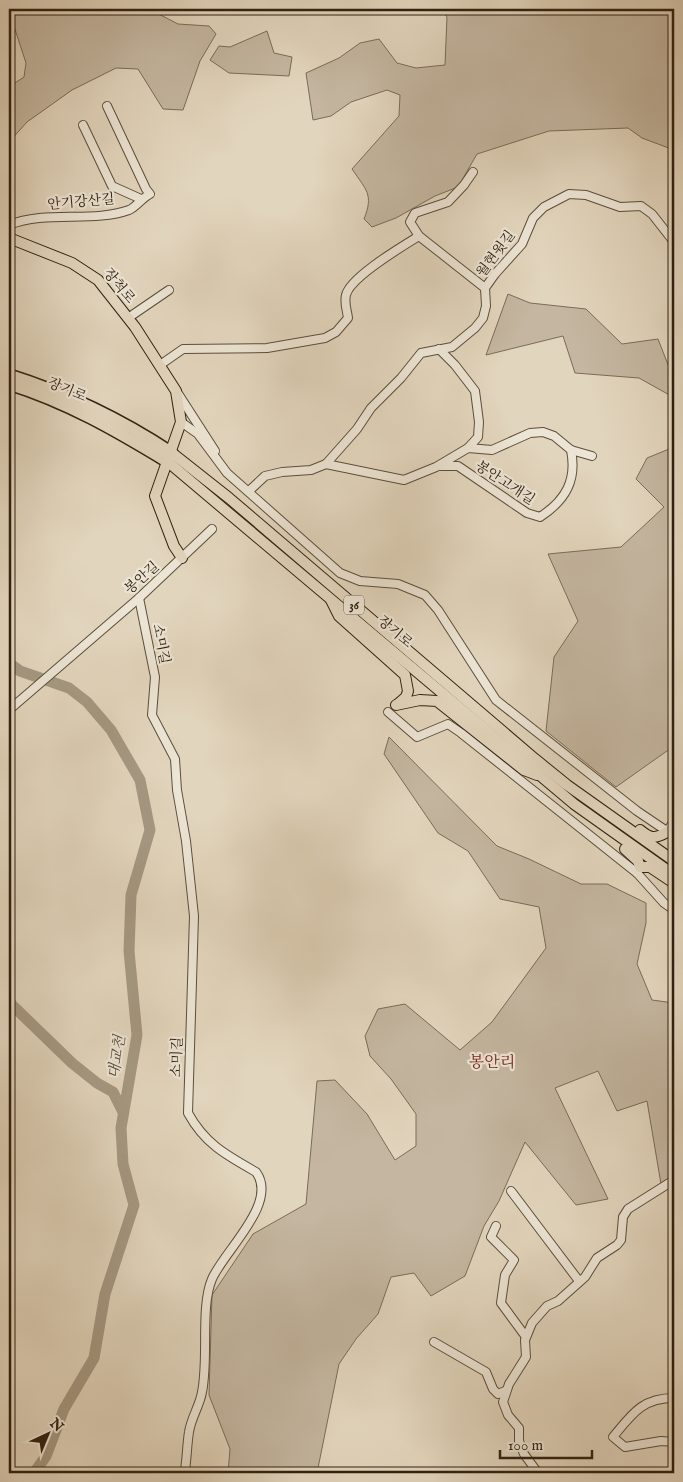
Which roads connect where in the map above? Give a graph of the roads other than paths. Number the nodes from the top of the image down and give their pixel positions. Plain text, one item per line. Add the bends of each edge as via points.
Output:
1 (107, 106) dead end
2 (83, 125) dead end
3 (473, 172) dead end
4 (140, 199) junction
5 (9, 225) edge
6 (419, 236) junction
7 (9, 238) edge
8 (674, 242) edge
9 (485, 288) junction
10 (169, 290) dead end
11 (128, 318) junction
12 (438, 350) junction
13 (160, 364) junction
14 (9, 375) edge
15 (9, 384) edge
16 (176, 390) junction
17 (181, 422) junction
18 (468, 448) junction
19 (571, 450) junction
20 (592, 456) dead end
21 (170, 458) junction
22 (326, 464) junction
23 (436, 467) junction
24 (227, 473) junction
25 (249, 491) junction
26 (212, 529) dead end
27 (182, 558) junction
28 (330, 596) junction
29 (140, 598) junction
30 (9, 710) edge
31 (388, 712) dead end
32 (543, 777) junction
33 (574, 804) junction
34 (596, 804) junction
35 (674, 821) edge
36 (671, 834) edge
37 (674, 853) edge
38 (674, 861) edge
39 (638, 870) junction
40 (674, 875) edge
41 (674, 883) edge
42 (674, 910) edge
43 (674, 1180) edge
44 (511, 1191) dead end
45 (496, 1226) dead end
46 (579, 1281) junction
47 (526, 1337) junction
48 (434, 1342) dead end
49 (505, 1391) junction
50 (674, 1398) edge
51 (674, 1442) edge
52 (182, 1473) edge
53 (538, 1473) edge

1 - 4 street, 안기강산길 via 150,194
2 - 4 street via 112,186
3 - 6 street via 448,202 415,213 410,222
4 - 5 street, 안기강산길 via 131,209 115,214 58,216
6 - 9 street
6 - 13 street via 351,285 344,302 348,318 343,326 325,338 268,348 183,349
7 - 11 main road, 장척로 via 88,272 105,287
8 - 9 street, 월현윗길 via 652,214 641,206 620,207 586,194 569,194 544,207 533,218 522,244
9 - 12 street, 월현윗길 via 483,318 452,347
10 - 11 street
11 - 13 main road, 장척로
12 - 18 street via 455,365 475,392 478,437
12 - 22 street, 월현윗길 via 421,353
13 - 16 main road, 장척로
14 - 21 highway, 장기로 / 36 via 69,397 140,434
15 - 21 highway, 장기로 / 36 via 66,404
16 - 17 main road
16 - 24 street
17 - 21 main road
17 - 24 street via 198,434
18 - 19 street, 봉안고개길 via 492,450 530,433 542,432 554,436
18 - 23 street, 봉안고개길
19 - 20 street, 봉안고개길
19 - 23 street, 봉안고개길 via 574,466 570,486 557,504 540,517 527,513 458,466
21 - 27 main road via 155,496 174,546
21 - 28 main road, 장기로 / 36
21 - 34 main road, 장기로 / 36 via 222,493 535,759
22 - 23 street, 봉안고개길 via 404,480
22 - 25 street via 311,470 265,476
24 - 25 street
25 - 36 street via 340,573 360,580 398,584 425,595 496,700
26 - 27 street, 봉안길
27 - 29 street, 봉안길
28 - 32 main road, 장기로 / 36
28 - 32 main road via 339,616 405,675 408,691 396,705 420,700 437,701 524,770
29 - 30 street, 봉안길
29 - 52 street, 소미길 via 155,677 152,715 175,759 194,916 188,1113 210,1143 256,1172 262,1187 249,1225 222,1261 207,1292 206,1364
31 - 39 street via 417,737 448,724
32 - 33 main road, 장기로 / 36
33 - 39 main road via 584,819 631,854
33 - 40 main road, 장기로 / 36
34 - 36 main road via 606,804 650,837
34 - 38 main road, 장기로 / 36
35 - 36 street
36 - 37 main road via 664,847
39 - 41 main road via 650,867
39 - 42 street via 664,903
43 - 46 street via 628,1210 623,1217 621,1240 598,1258
44 - 46 street
45 - 47 street via 491,1237 514,1260 505,1275 501,1303
46 - 47 street via 541,1312
47 - 49 street via 526,1357
48 - 49 street via 486,1372 498,1394
49 - 53 street via 505,1409 519,1428 521,1448
50 - 51 street via 658,1398 645,1404 613,1437 625,1447

